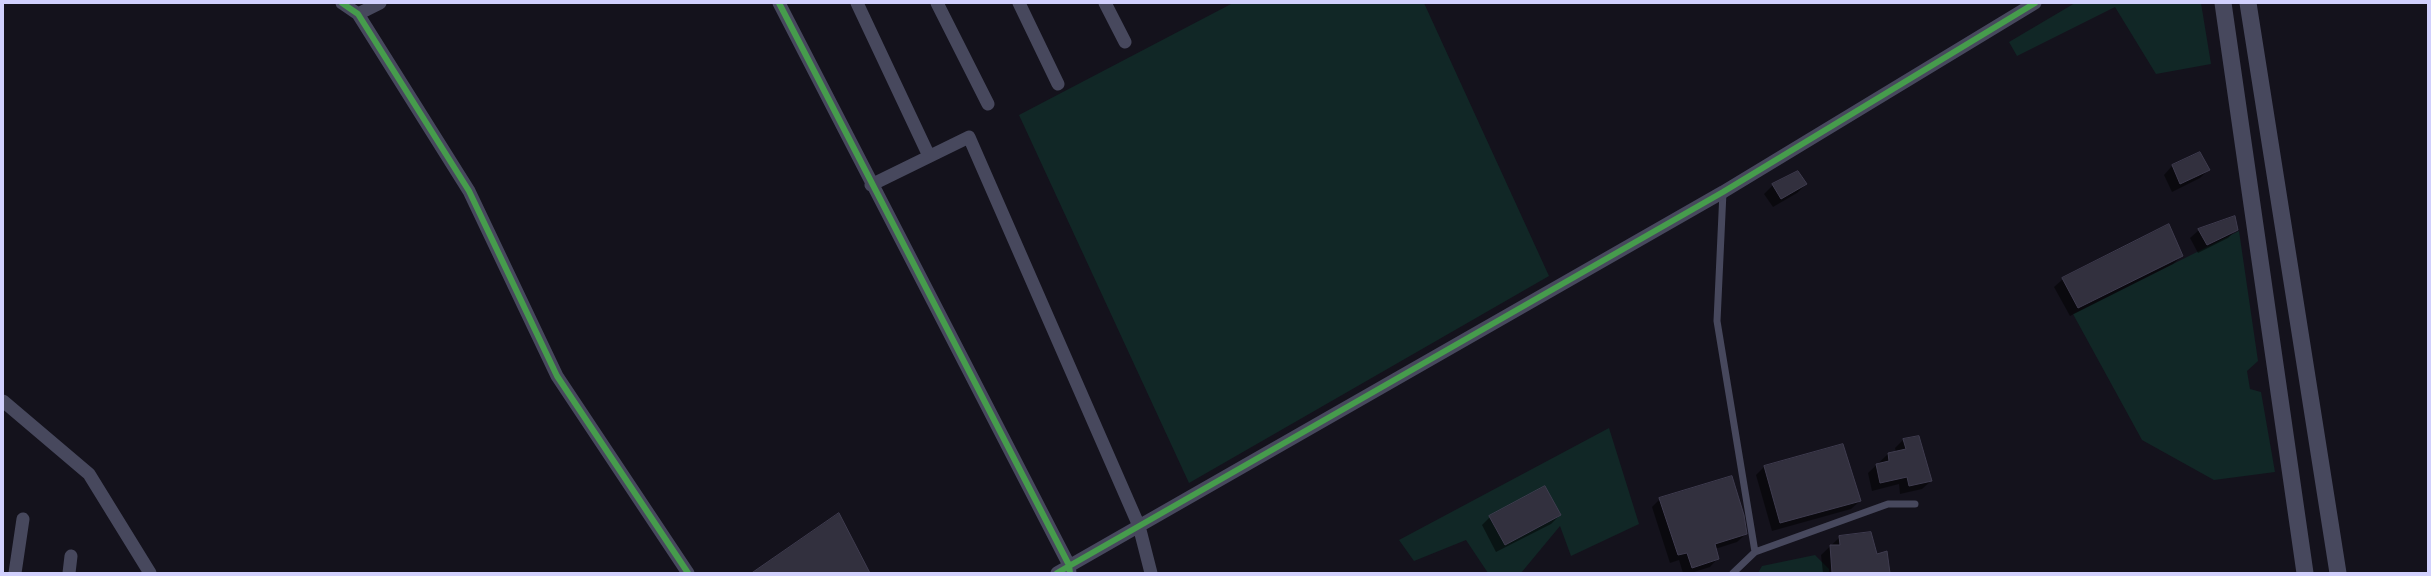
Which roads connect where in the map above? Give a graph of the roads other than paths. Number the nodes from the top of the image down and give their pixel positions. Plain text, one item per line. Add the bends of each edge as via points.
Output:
1 (342, 3) edge
2 (380, 3) edge
3 (779, 3) edge
4 (857, 3) edge
5 (936, 3) edge
6 (1019, 3) edge
7 (1105, 3) edge
8 (2035, 3) edge
9 (2222, 3) edge
10 (2248, 3) edge
11 (358, 14) junction
12 (1125, 42) dead end
13 (1058, 84) dead end
14 (988, 104) dead end
15 (929, 156) junction
16 (871, 185) junction
17 (1723, 192) junction
18 (3, 401) edge
19 (1915, 504) dead end
20 (23, 519) dead end
21 (1139, 526) junction
22 (1755, 552) junction
23 (71, 556) dead end
24 (1070, 569) edge
25 (15, 573) edge
26 (68, 573) edge
27 (150, 573) edge
28 (688, 573) edge
29 (1056, 573) edge
30 (1151, 573) edge
31 (1733, 573) edge
32 (2305, 573) edge
33 (2338, 573) edge

1 - 11 street
2 - 11 street
3 - 16 street
4 - 15 street
5 - 14 street
6 - 13 street
7 - 12 street
8 - 17 street
9 - 32 street
10 - 33 street
11 - 28 street via 469,191 557,376
15 - 16 street
15 - 21 street via 969,137
16 - 24 street
17 - 21 street
17 - 22 lane via 1717,321
18 - 27 street via 89,474
19 - 22 lane via 1888,504
20 - 25 street
21 - 24 street
21 - 30 street
22 - 31 lane
23 - 26 street
24 - 29 street

